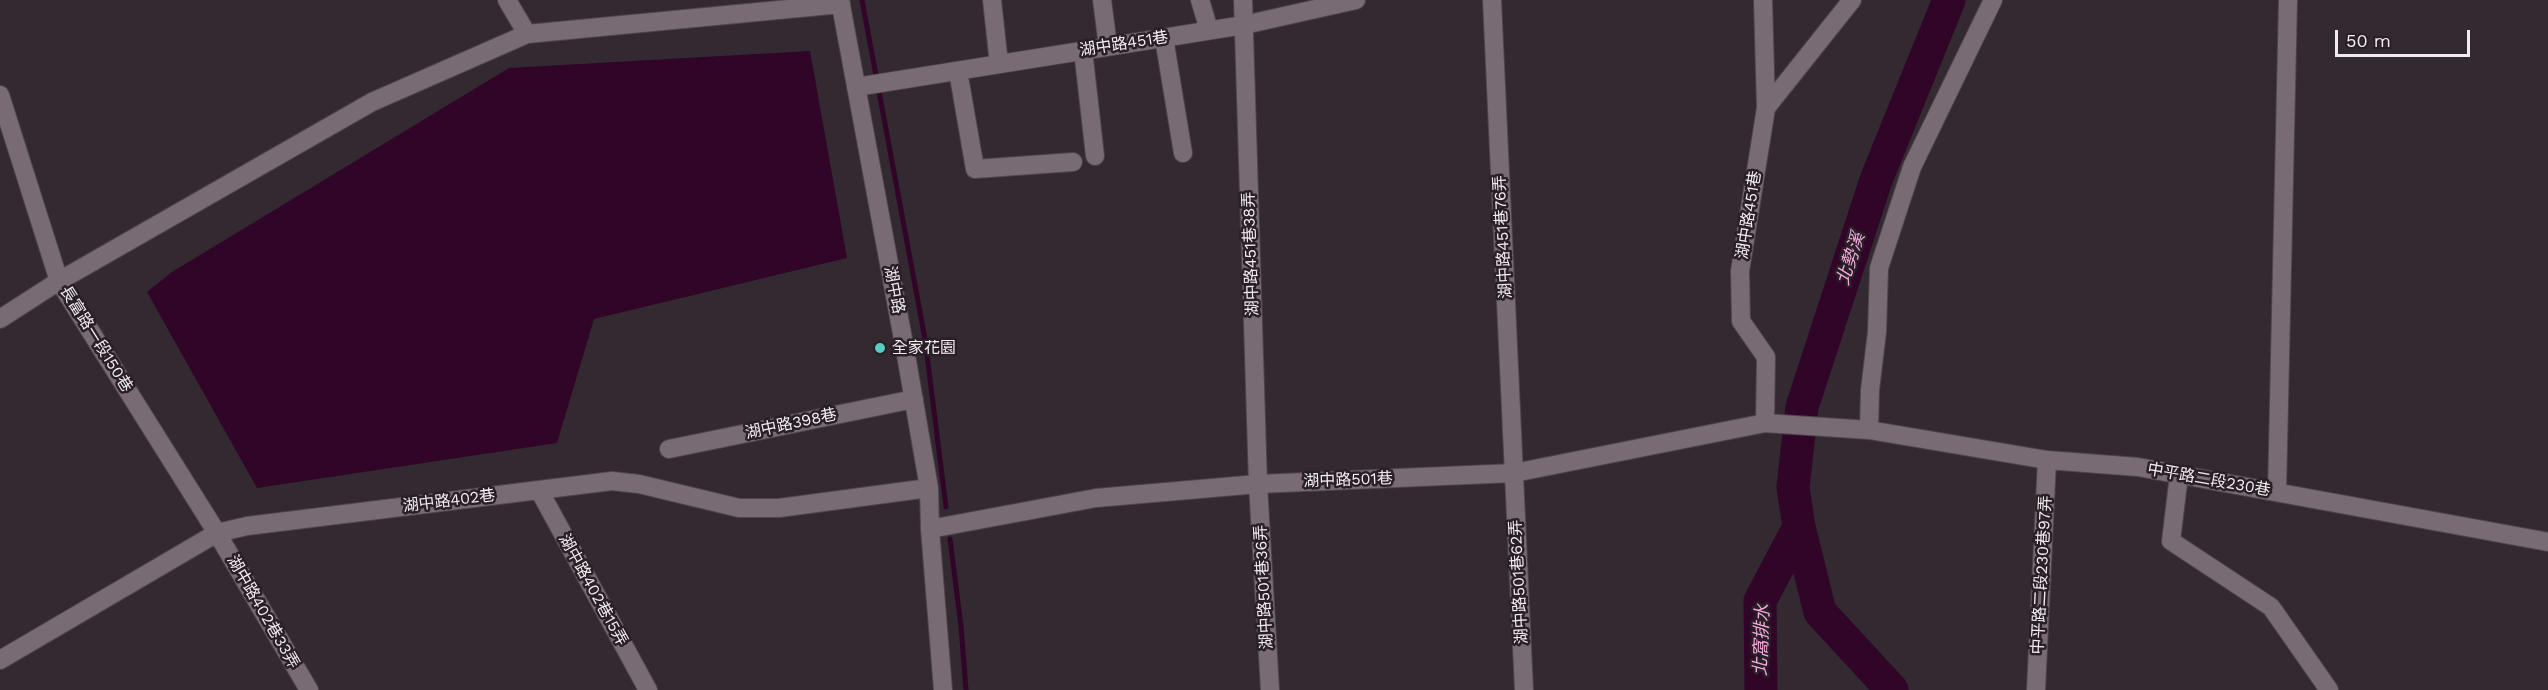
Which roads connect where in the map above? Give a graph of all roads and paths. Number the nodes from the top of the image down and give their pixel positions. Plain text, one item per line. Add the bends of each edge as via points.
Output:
1 (507, 0) edge
2 (992, 0) edge
3 (1102, 0) edge
4 (1200, 0) edge
5 (1243, 0) edge
6 (1356, 0) edge
7 (1492, 0) edge
8 (1763, 0) edge
9 (1852, 0) edge
10 (1993, 0) edge
11 (2288, 0) edge
12 (841, 2) edge
13 (1244, 25) junction
14 (1209, 30) junction
15 (527, 34) junction
16 (1164, 38) junction
17 (1108, 46) junction
18 (1083, 50) junction
19 (999, 64) junction
20 (957, 71) junction
21 (856, 87) junction
22 (0, 95) edge
23 (1766, 108) junction
24 (1183, 153) dead end
25 (1095, 156) dead end
26 (1073, 162) dead end
27 (59, 281) junction
28 (0, 318) edge
29 (914, 399) junction
30 (1765, 423) junction
31 (1869, 430) junction
32 (669, 449) dead end
33 (2047, 460) junction
34 (1514, 473) junction
35 (2179, 474) junction
36 (1258, 484) junction
37 (929, 488) junction
38 (539, 490) junction
39 (2277, 492) junction
40 (930, 529) junction
41 (217, 533) junction
42 (2548, 543) edge
43 (0, 660) edge
44 (309, 690) edge
45 (648, 690) edge
46 (943, 690) edge
47 (1270, 690) edge
48 (1524, 690) edge
49 (2036, 690) edge
50 (2329, 690) edge

1 - 15 street
2 - 19 street
3 - 17 street
4 - 14 street
5 - 13 street, 湖中路451巷38弄
6 - 13 street, 湖中路451巷
7 - 34 street, 湖中路451巷76弄
8 - 23 street, 湖中路451巷
9 - 23 street
10 - 31 street via 1912,167 1879,268
11 - 39 street
12 - 15 street
12 - 21 street, 湖中路
13 - 14 street, 湖中路451巷
13 - 36 street, 湖中路451巷38弄
14 - 16 street, 湖中路451巷
15 - 27 street via 372,102
16 - 17 street, 湖中路451巷
16 - 24 street
17 - 18 street, 湖中路451巷
18 - 19 street, 湖中路451巷
18 - 25 street
19 - 20 street, 湖中路451巷
20 - 21 street, 湖中路451巷
20 - 26 street via 975,169
21 - 29 street, 湖中路
22 - 27 street, 長富路一段150巷
23 - 30 street, 湖中路451巷 via 1740,271 1741,321 1766,357
27 - 28 street
27 - 41 street, 長富路一段150巷
29 - 32 street, 湖中路398巷
29 - 37 street, 湖中路
30 - 31 street, 湖中路501巷
30 - 34 street, 湖中路501巷
31 - 33 street, 中平路二段230巷
33 - 35 street, 中平路二段230巷
33 - 49 street, 中平路二段230巷97弄
34 - 36 street, 湖中路501巷
34 - 48 street, 湖中路501巷62弄
35 - 39 street, 中平路二段230巷
35 - 50 street via 2171,541 2271,607
36 - 40 street, 湖中路501巷 via 1096,498
36 - 47 street, 湖中路501巷36弄
37 - 38 street, 湖中路402巷 via 779,508 739,508 612,481
37 - 40 street, 湖中路
38 - 41 street, 湖中路402巷
38 - 45 street, 湖中路402巷15弄
39 - 42 street, 中平路二段230巷
40 - 46 street, 湖中路
41 - 43 street, 湖中路402巷
41 - 44 street, 湖中路402巷33弄

